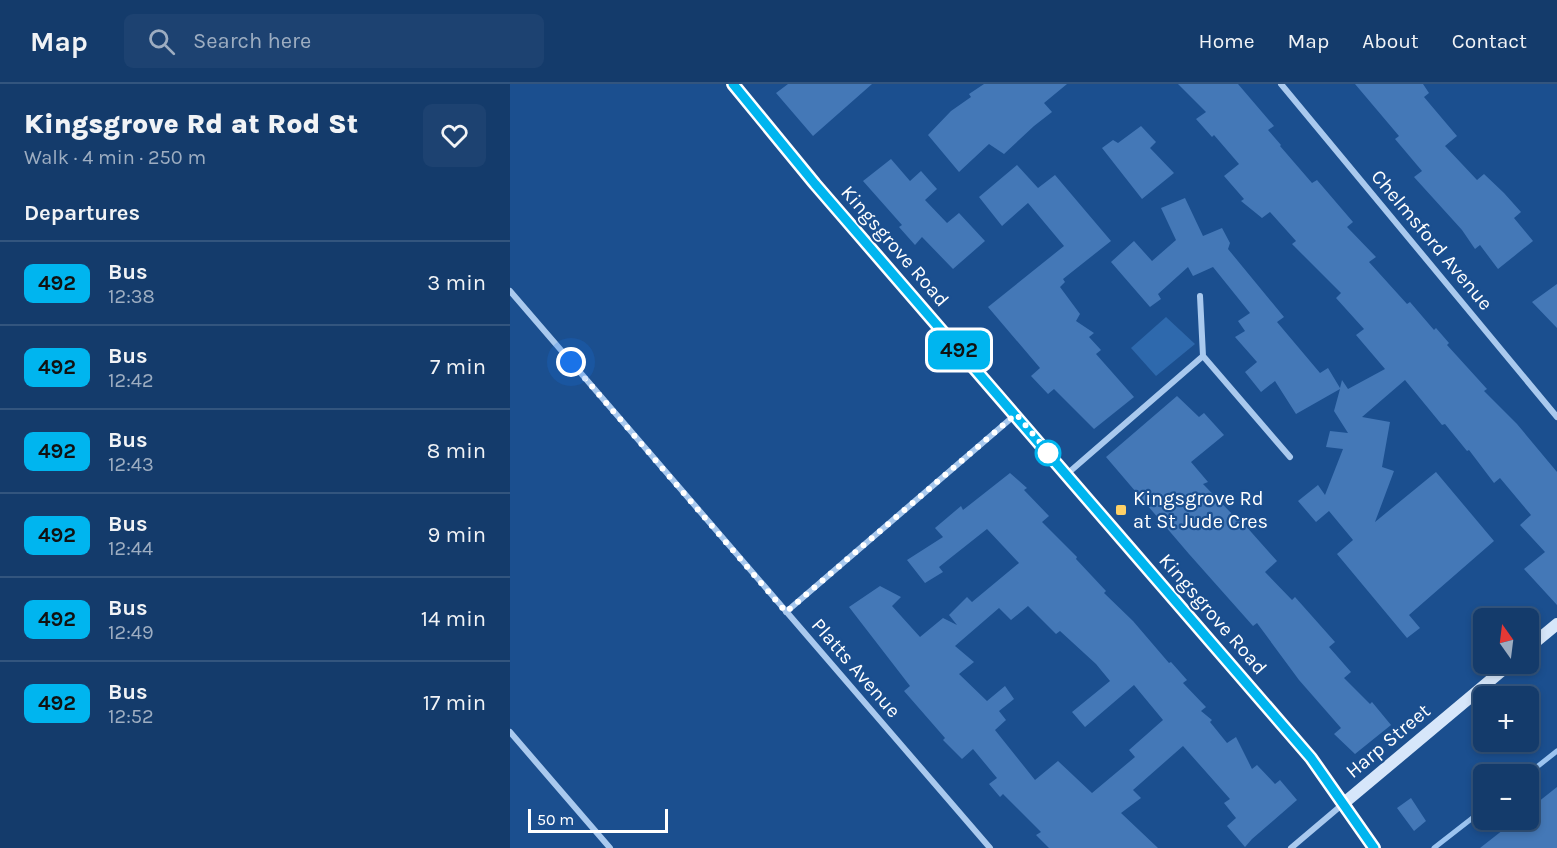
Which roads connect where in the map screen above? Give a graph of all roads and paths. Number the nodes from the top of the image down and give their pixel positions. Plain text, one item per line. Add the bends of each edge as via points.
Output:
1 (733, 84) edge
2 (1281, 84) edge
3 (510, 291) edge
4 (1200, 296) dead end
5 (1203, 356) junction
6 (1016, 414) junction
7 (1557, 417) edge
8 (1290, 456) dead end
9 (1067, 474) junction
10 (786, 612) junction
11 (1557, 624) edge
12 (1539, 639) edge
13 (1498, 674) edge
14 (510, 732) edge
15 (1344, 803) junction
16 (610, 848) edge
17 (990, 848) edge
18 (1291, 848) edge
19 (1374, 848) edge

1 - 6 main road, Kingsgrove Road
2 - 7 street, Chelmsford Avenue
3 - 10 street, Platts Avenue
4 - 5 street
5 - 8 street
5 - 9 street
6 - 9 main road, Kingsgrove Road
6 - 10 street
9 - 15 main road, Kingsgrove Road via 1311,758
10 - 17 street, Platts Avenue
11 - 12 main road
13 - 15 main road, Harp Street
14 - 16 street
15 - 18 street, Harp Street
15 - 19 main road, Kingsgrove Road

